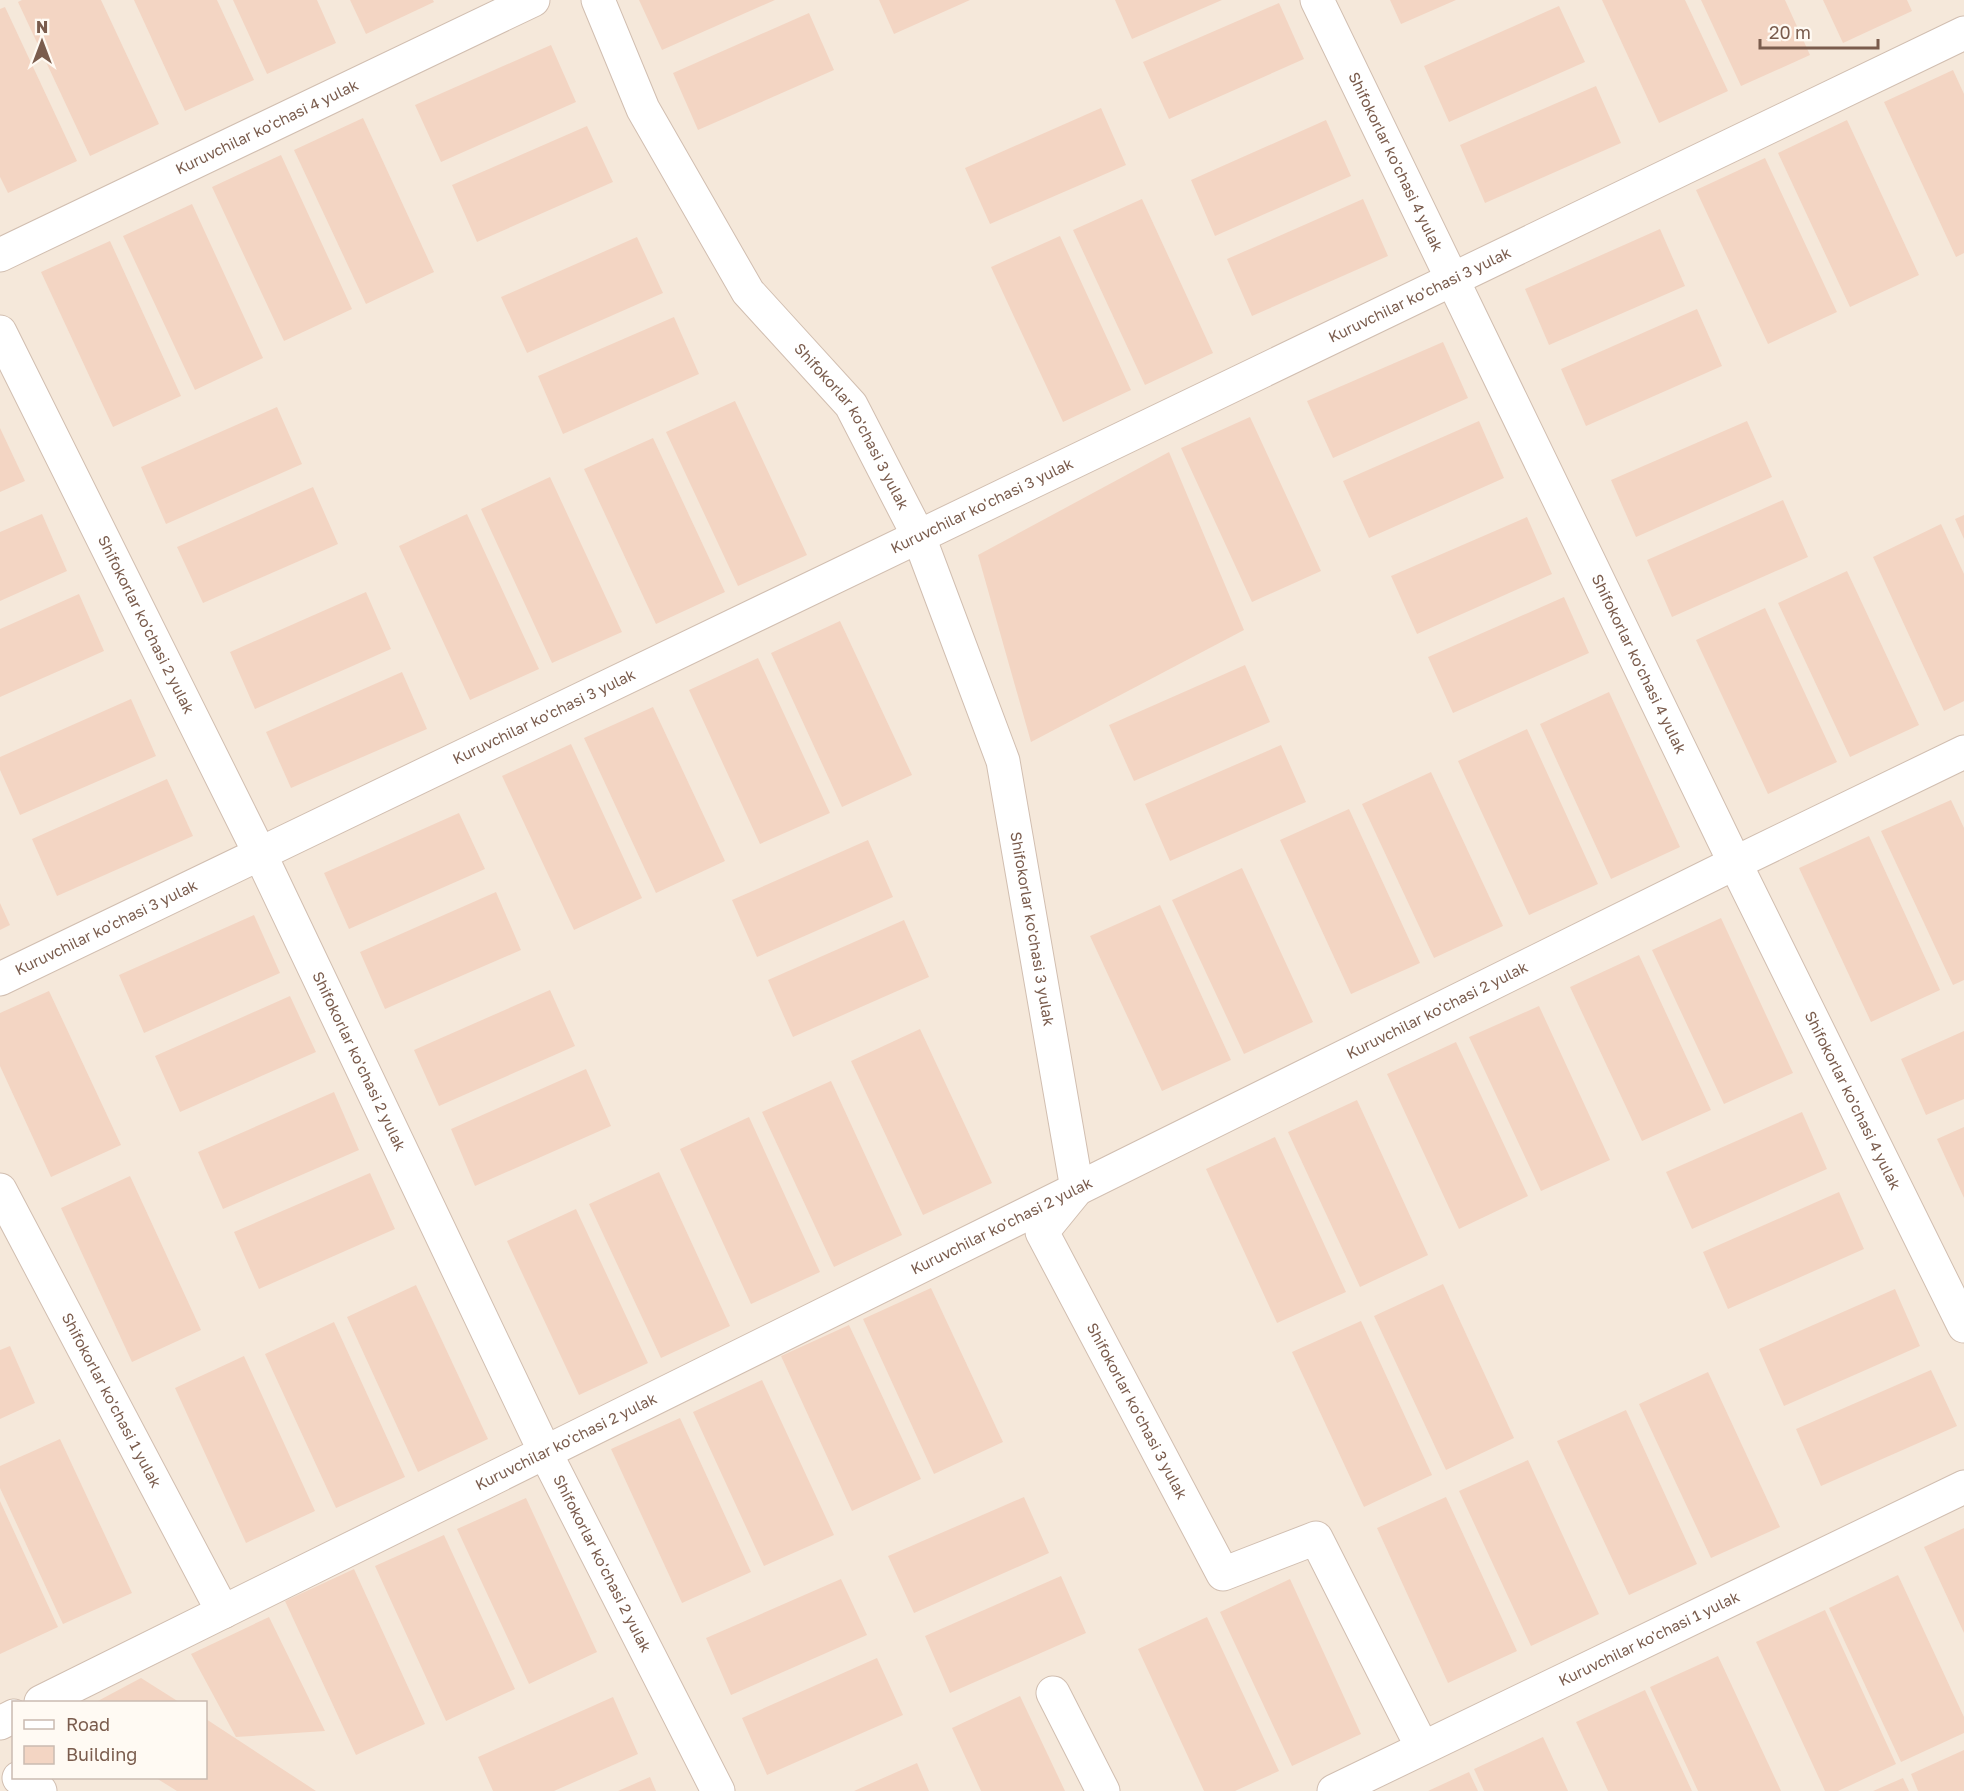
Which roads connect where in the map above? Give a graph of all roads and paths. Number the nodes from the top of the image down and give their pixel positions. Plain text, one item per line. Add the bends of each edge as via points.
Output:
1 (533, 0) edge
2 (598, 0) edge
3 (1317, 0) edge
4 (1964, 33) edge
5 (0, 255) edge
6 (1453, 281) junction
7 (0, 332) edge
8 (920, 537) junction
9 (1964, 752) edge
10 (260, 854) junction
11 (1735, 863) junction
12 (0, 980) edge
13 (1077, 1189) junction
14 (0, 1190) edge
15 (1964, 1326) edge
16 (545, 1452) junction
17 (1964, 1487) edge
18 (223, 1612) junction
19 (1053, 1693) dead end
20 (42, 1701) edge
21 (1422, 1747) junction
22 (21, 1779) edge
23 (1367, 1783) edge
24 (40, 1791) edge
25 (718, 1791) edge
26 (1102, 1791) edge
27 (1334, 1791) edge

1 - 5 street, Kuruvchilar ko'chasi 4 yulak
2 - 8 street, Shifokorlar ko'chasi 3 yulak via 643,109 748,292 851,405
3 - 6 street, Shifokorlar ko'chasi 4 yulak
4 - 6 street, Kuruvchilar ko'chasi 3 yulak
6 - 8 street, Kuruvchilar ko'chasi 3 yulak
6 - 11 street, Shifokorlar ko'chasi 4 yulak
7 - 10 street, Shifokorlar ko'chasi 2 yulak
8 - 10 street, Kuruvchilar ko'chasi 3 yulak
8 - 13 street, Shifokorlar ko'chasi 3 yulak via 1003,761
9 - 11 street, Kuruvchilar ko'chasi 2 yulak
10 - 12 street, Kuruvchilar ko'chasi 3 yulak
10 - 16 street, Shifokorlar ko'chasi 2 yulak
11 - 13 street, Kuruvchilar ko'chasi 2 yulak
11 - 15 street, Shifokorlar ko'chasi 4 yulak
13 - 16 street, Kuruvchilar ko'chasi 2 yulak
13 - 21 street, Shifokorlar ko'chasi 3 yulak via 1041,1232 1223,1574 1316,1538
14 - 18 street, Shifokorlar ko'chasi 1 yulak
16 - 18 street, Kuruvchilar ko'chasi 2 yulak
16 - 25 street, Shifokorlar ko'chasi 2 yulak
17 - 21 street, Kuruvchilar ko'chasi 1 yulak
18 - 20 street, Kuruvchilar ko'chasi 2 yulak
19 - 26 street
21 - 23 street, Kuruvchilar ko'chasi 1 yulak
22 - 24 street
23 - 27 street, Kuruvchilar ko'chasi 1 yulak

